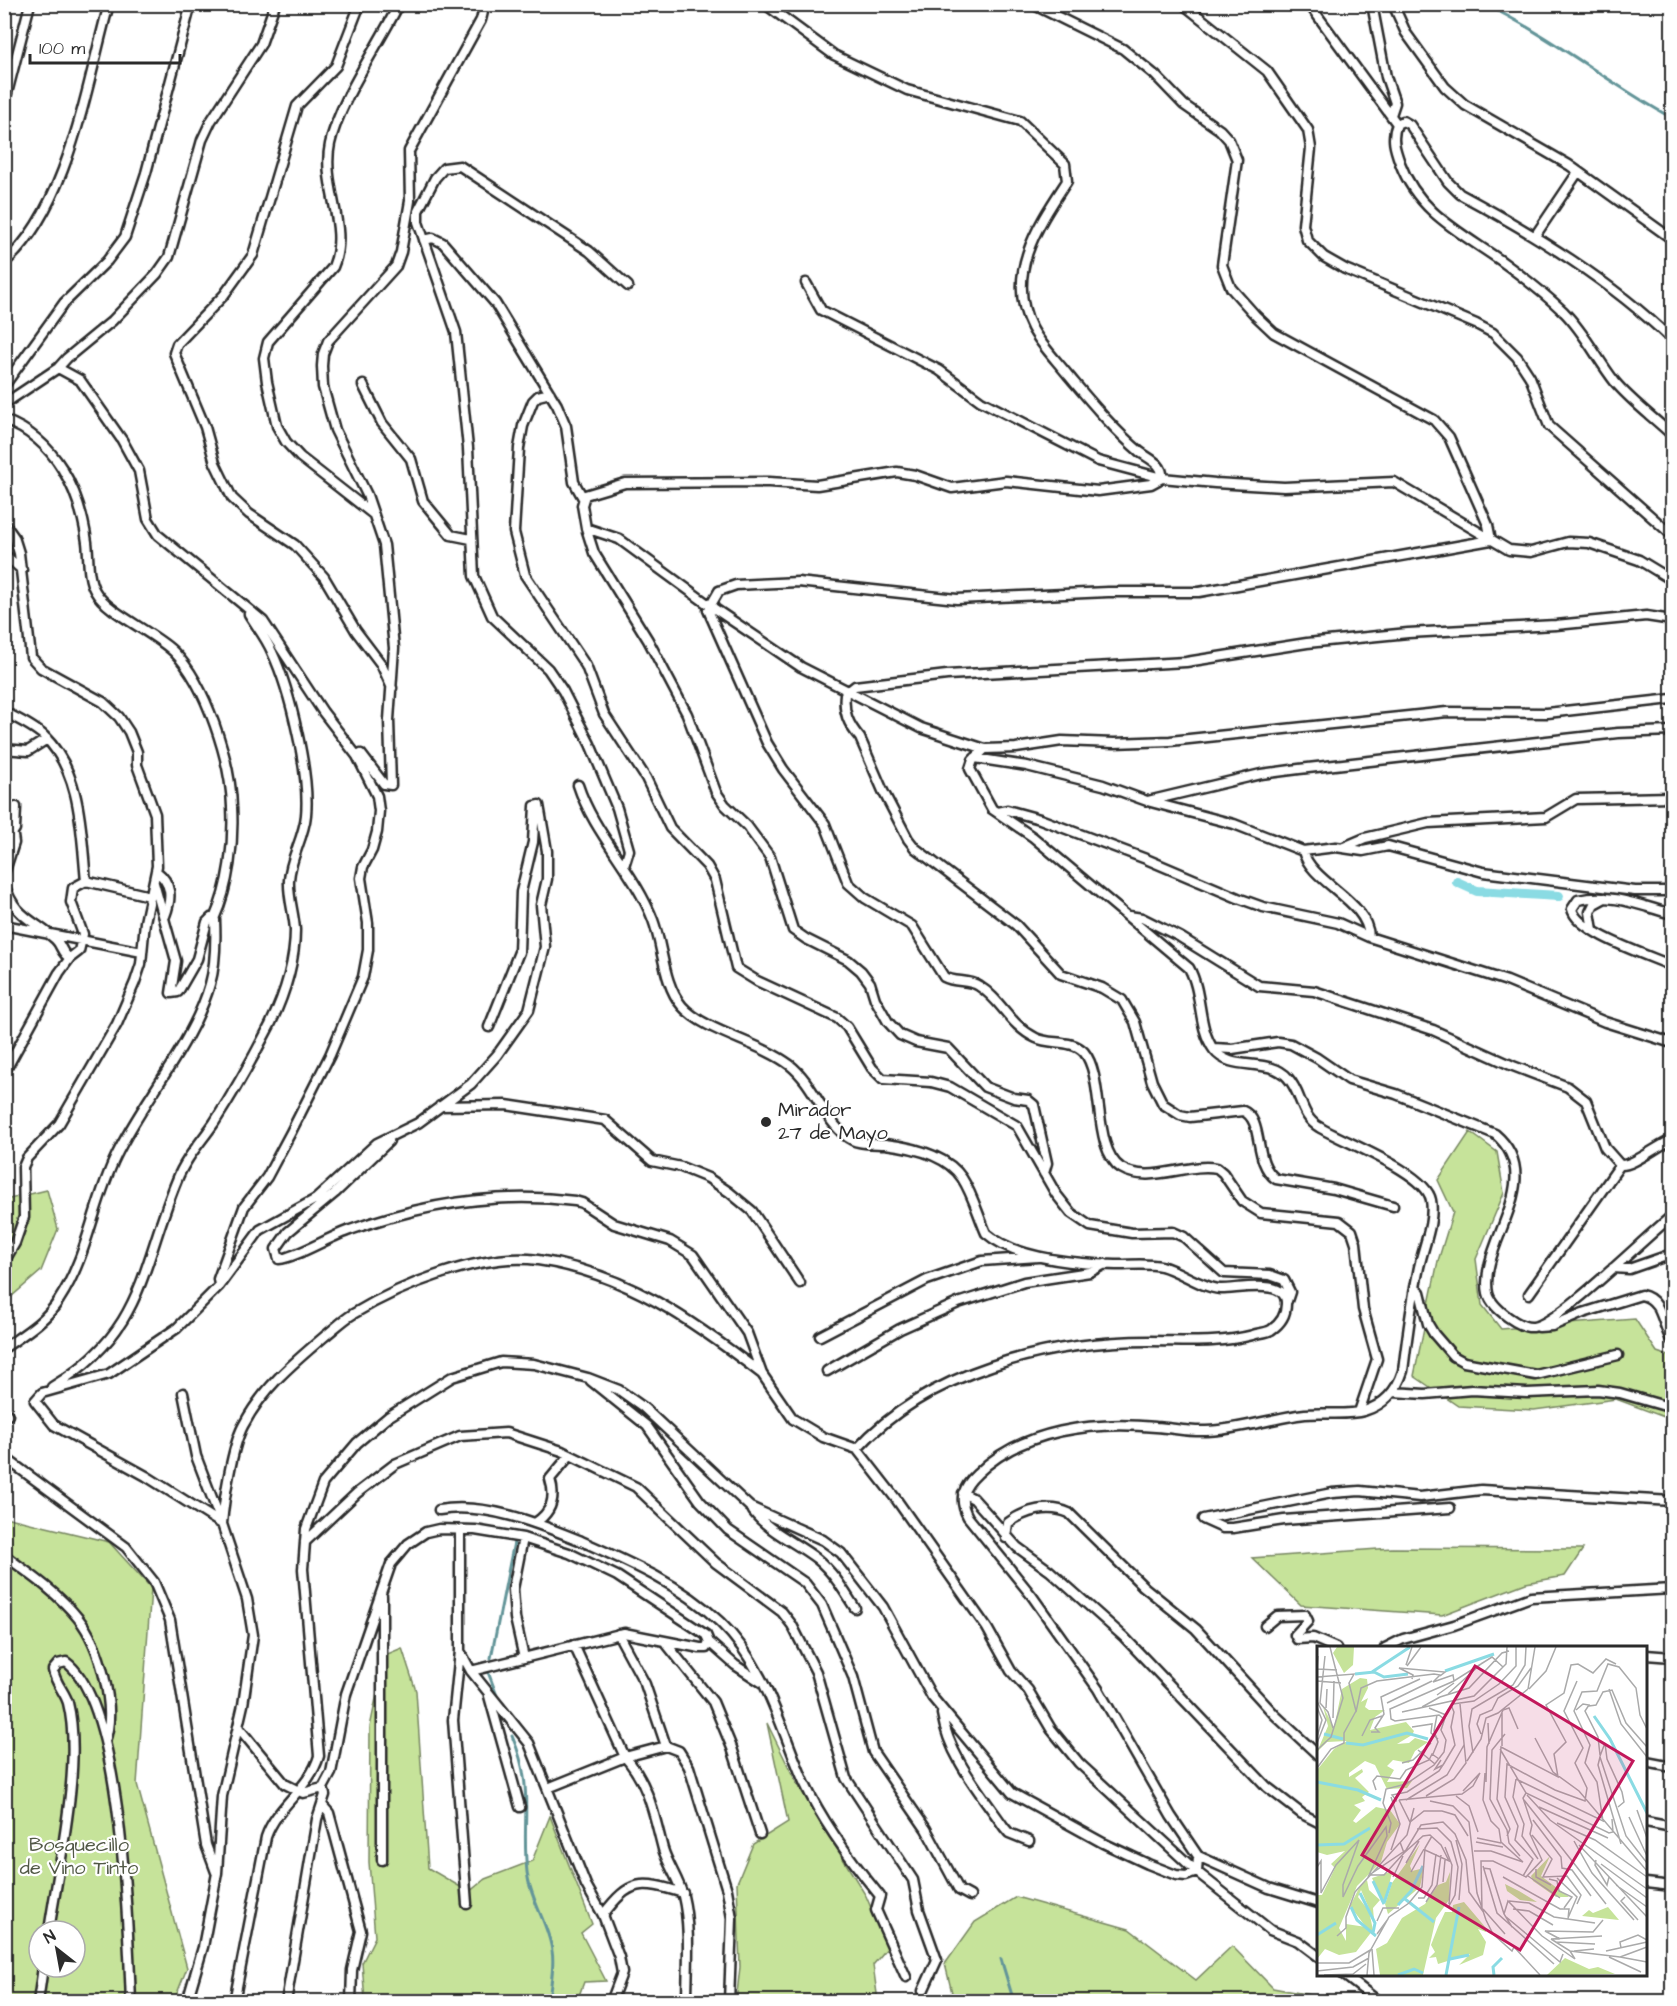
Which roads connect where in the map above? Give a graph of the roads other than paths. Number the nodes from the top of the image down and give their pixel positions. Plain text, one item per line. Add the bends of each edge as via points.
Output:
1 (30, 4) edge
2 (109, 4) edge
3 (191, 4) edge
4 (275, 4) edge
5 (360, 4) edge
6 (399, 4) edge
7 (485, 4) edge
8 (765, 4) edge
9 (1032, 4) edge
10 (1183, 4) edge
11 (1309, 4) edge
12 (1372, 4) edge
13 (1393, 4) edge
14 (4, 105) edge
15 (1391, 115) junction
16 (1397, 124) junction
17 (1578, 172) junction
18 (1535, 236) junction
19 (1672, 238) edge
20 (424, 240) junction
21 (4, 263) edge
22 (806, 283) dead end
23 (628, 286) dead end
24 (1672, 340) edge
25 (58, 368) junction
26 (4, 386) edge
27 (363, 386) dead end
28 (550, 393) junction
29 (4, 404) edge
30 (4, 420) edge
31 (1672, 435) edge
32 (1162, 478) junction
33 (583, 498) junction
34 (374, 515) junction
35 (4, 523) edge
36 (586, 528) junction
37 (1672, 535) edge
38 (471, 539) junction
39 (1491, 540) junction
40 (4, 554) edge
41 (22, 570) junction
42 (1672, 580) edge
43 (709, 605) junction
44 (247, 608) junction
45 (1672, 620) edge
46 (392, 688) junction
47 (847, 690) junction
48 (1672, 699) edge
49 (4, 712) edge
50 (1672, 731) edge
51 (47, 739) junction
52 (4, 749) edge
53 (985, 749) junction
54 (354, 751) junction
55 (975, 758) junction
56 (578, 785) dead end
57 (1672, 798) edge
58 (1146, 801) junction
59 (16, 807) dead end
60 (997, 813) junction
61 (13, 836) junction
62 (4, 847) edge
63 (1344, 847) junction
64 (1303, 851) junction
65 (624, 866) junction
66 (156, 871) junction
67 (4, 874) edge
68 (86, 881) junction
69 (4, 883) edge
70 (154, 883) junction
71 (1635, 891) junction
72 (1672, 891) edge
73 (150, 896) junction
74 (1606, 898) junction
75 (1634, 903) junction
76 (1672, 914) edge
77 (165, 916) junction
78 (1129, 916) junction
79 (214, 919) junction
80 (4, 926) edge
81 (1593, 930) junction
82 (48, 934) junction
83 (1369, 937) junction
84 (82, 941) junction
85 (142, 952) junction
86 (70, 958) junction
87 (1672, 966) edge
88 (489, 1027) dead end
89 (1672, 1043) edge
90 (1213, 1048) junction
91 (4, 1073) edge
92 (439, 1106) junction
93 (390, 1136) junction
94 (1672, 1140) edge
95 (1620, 1165) junction
96 (1044, 1173) junction
97 (1393, 1206) dead end
98 (1672, 1216) edge
99 (1672, 1254) edge
100 (1045, 1257) junction
101 (4, 1262) edge
102 (1105, 1264) junction
103 (1613, 1268) junction
104 (800, 1283) dead end
105 (219, 1286) junction
106 (1415, 1288) junction
107 (1529, 1294) dead end
108 (1287, 1301) junction
109 (1536, 1327) junction
110 (820, 1336) dead end
111 (1672, 1341) edge
112 (4, 1348) edge
113 (1618, 1355) dead end
114 (827, 1371) dead end
115 (762, 1374) junction
116 (588, 1378) junction
117 (1393, 1392) junction
118 (42, 1393) junction
119 (183, 1393) dead end
120 (1672, 1408) edge
121 (4, 1410) edge
122 (1359, 1412) junction
123 (4, 1417) edge
124 (856, 1449) junction
125 (570, 1455) junction
126 (4, 1457) edge
127 (963, 1493) junction
128 (1672, 1501) edge
129 (750, 1507) junction
130 (1450, 1508) dead end
131 (439, 1510) dead end
132 (536, 1523) junction
133 (222, 1524) junction
134 (460, 1530) junction
135 (523, 1538) junction
136 (1006, 1538) junction
137 (306, 1542) junction
138 (4, 1555) edge
139 (382, 1587) junction
140 (1672, 1589) edge
141 (855, 1608) dead end
142 (1264, 1626) dead end
143 (618, 1634) junction
144 (665, 1641) junction
145 (710, 1642) junction
146 (574, 1645) junction
147 (1333, 1646) edge
148 (1388, 1646) edge
149 (460, 1651) junction
150 (1647, 1655) edge
151 (1672, 1657) edge
152 (524, 1658) junction
153 (471, 1671) junction
154 (763, 1683) junction
155 (489, 1692) junction
156 (942, 1711) junction
157 (238, 1727) junction
158 (105, 1741) junction
159 (666, 1746) junction
160 (1317, 1754) edge
161 (625, 1757) junction
162 (1647, 1762) edge
163 (1672, 1767) edge
164 (323, 1788) junction
165 (548, 1788) junction
166 (297, 1792) junction
167 (322, 1804) junction
168 (520, 1808) dead end
169 (1317, 1822) edge
170 (1647, 1822) edge
171 (1672, 1827) edge
172 (760, 1834) dead end
173 (1029, 1841) dead end
174 (1198, 1856) junction
175 (382, 1860) dead end
176 (1197, 1872) junction
177 (217, 1873) junction
178 (1647, 1883) edge
179 (1672, 1886) edge
180 (683, 1893) junction
181 (970, 1896) dead end
182 (1317, 1903) edge
183 (467, 1904) dead end
184 (603, 1915) junction
185 (51, 1919) edge
186 (1317, 1955) edge
187 (1346, 1976) edge
188 (906, 1977) dead end
189 (42, 1979) edge
190 (923, 1991) dead end
191 (38, 2001) edge
192 (131, 2001) edge
193 (188, 2001) edge
194 (234, 2001) edge
195 (286, 2001) edge
196 (351, 2001) edge
197 (611, 2001) edge
198 (687, 2001) edge
199 (729, 2001) edge
200 (1379, 2001) edge

1 - 14 street
2 - 21 street via 59,182 30,233
3 - 26 street via 125,237 107,261 64,303
4 - 25 street via 261,44 202,140 169,256 112,321
5 - 46 street via 336,66 297,106 253,255 224,295 177,344 174,353 232,498 295,545 324,577 381,664
6 - 34 street via 341,114 330,144 330,186 339,236 337,258 268,342 264,358 275,418 286,442
7 - 34 street via 481,20 409,151 410,201 396,266 332,337 323,354 323,387 329,410
8 - 32 street via 834,55 907,90 1020,121 1065,164 1067,181 1047,208 1026,253 1022,281 1025,313 1043,345 1101,414 1157,463
9 - 39 street via 1123,49 1229,140 1237,160 1222,265 1231,288 1274,333 1442,427 1488,525
10 - 37 street via 1267,71 1308,130 1311,148 1303,225 1307,240 1324,257 1345,269 1493,333 1530,377 1549,426
11 - 15 street
12 - 15 street via 1395,103
13 - 17 street via 1406,33 1445,87 1465,105
15 - 16 street
16 - 18 street via 1403,121 1410,125 1448,182 1461,194
16 - 31 street via 1394,148 1408,183 1421,200 1447,226 1545,294 1590,342 1631,400
17 - 18 street
17 - 19 street
18 - 24 street via 1637,307
20 - 23 street via 418,222 423,200 440,171 459,166 589,251
20 - 28 street via 434,238 443,243 495,303
20 - 38 street via 456,332 468,448
22 - 32 street via 821,310 939,370 981,401 1090,458
25 - 29 street
25 - 44 street via 80,380 122,440 139,471 148,519 158,535
27 - 38 street via 382,423 411,459 423,501 451,535
28 - 33 street via 563,416 570,467
28 - 96 street via 533,401 519,448 514,532 525,575 586,666 604,714 646,778 670,828 715,880 736,968 837,1018 884,1079 950,1087 1012,1123 1023,1133
30 - 79 street via 40,441 68,479 84,524 90,577 98,595 172,650 209,709 232,806 227,871
32 - 33 street via 1151,484 1098,491 1006,481 952,488 897,472 817,485 625,483 598,489
32 - 39 street via 1284,487 1394,482
33 - 36 street
34 - 46 street via 384,545 394,648
35 - 41 street via 14,537
36 - 43 street via 619,539
36 - 96 street via 594,553 648,640 687,714 716,792 770,857 794,930 861,971 888,1022 900,1035 948,1048 985,1087 1028,1100 1038,1115 1047,1163
38 - 65 street via 474,576 492,616 555,678 590,744 627,836 629,850
39 - 42 street via 1509,550 1531,552 1568,542 1589,543 1639,560
39 - 43 street via 1199,592 957,599 798,582 736,585 719,591
40 - 41 street
41 - 66 street via 31,657 41,668 103,702 129,732 155,814
43 - 47 street via 801,667
43 - 122 street via 763,736 825,824 848,883 912,926 944,977 979,985 1011,1022 1033,1037 1083,1050 1092,1070 1108,1146 1120,1167 1139,1173 1217,1168 1242,1201 1261,1213 1339,1221 1352,1231 1363,1309 1377,1359
44 - 54 street via 274,637
44 - 118 street via 283,679 306,791 305,828 290,871 295,929 287,982 270,1025 177,1179 147,1271 126,1317 96,1357
45 - 47 street via 1646,616 1408,633 1186,662 947,675
46 - 54 street via 391,785 386,785 358,750
47 - 53 street via 921,728
47 - 97 street via 844,703 850,726 860,738 908,839 1016,925 1060,974 1102,988 1122,1000 1135,1022 1152,1082 1163,1104 1190,1117 1248,1113 1255,1124 1261,1162 1276,1179 1334,1189
48 - 53 street via 1547,713 1447,712 1170,741 1062,741
49 - 51 street
50 - 58 street via 1608,734 1299,769 1239,778
51 - 52 street via 28,751
51 - 68 street via 67,767 78,808
53 - 55 street
54 - 105 street via 377,796 379,811 377,832 361,878 368,923 363,977 291,1132 267,1178 244,1207 218,1279
55 - 58 street via 1103,785
55 - 60 street via 970,764 972,776
56 - 65 street via 595,823
57 - 63 street via 1576,799 1546,817 1428,823
58 - 64 street via 1234,824
59 - 61 street
60 - 78 street via 1033,837
60 - 83 street via 1007,810 1040,819 1246,901 1338,923
61 - 62 street
61 - 67 street
63 - 64 street
63 - 71 street via 1364,851 1388,846 1483,872
64 - 83 street via 1307,861 1337,888 1366,924
65 - 100 street via 653,920 670,984 682,1006 790,1065 835,1125 852,1140 912,1149 947,1164 961,1176 986,1233 1024,1252
66 - 70 street
66 - 77 street via 165,878 170,890
68 - 73 street
68 - 84 street via 76,885 71,893
69 - 82 street via 16,910
70 - 73 street
70 - 77 street
71 - 72 street
71 - 75 street
73 - 85 street
74 - 75 street
74 - 81 street via 1591,909
74 - 81 street via 1582,899 1573,905 1575,916
75 - 76 street
77 - 79 street via 176,961 170,988 175,994 197,959 207,922
78 - 90 street via 1190,968 1204,1028
78 - 95 street via 1171,932 1259,986 1314,991 1433,1030 1568,1087 1586,1101 1605,1148
79 - 112 street via 214,962 199,1016 117,1154 104,1182 82,1257 52,1310
80 - 82 street
81 - 87 street
82 - 84 street
82 - 86 street
83 - 89 street via 1507,981 1605,1022
84 - 85 street
84 - 86 street via 79,951
85 - 101 street via 135,982 117,1024 59,1124 27,1158 23,1167 24,1217
86 - 91 street
88 - 92 street via 519,952 521,892 537,805 547,866 541,905 545,947 534,998 524,1020 497,1055 471,1084
90 - 106 street via 1225,1059 1265,1065 1282,1072 1312,1123 1366,1150 1428,1192 1431,1209
90 - 109 street via 1291,1044 1349,1080 1421,1103 1495,1134 1505,1142 1515,1190 1488,1274 1488,1296 1507,1316
92 - 93 street via 418,1123
92 - 104 street via 506,1105 605,1120 652,1161 708,1178 752,1211
93 - 105 street via 363,1155 316,1199 260,1230
93 - 115 street via 335,1193 288,1232 276,1250 279,1260 346,1231 422,1208 482,1199 574,1201 614,1224 670,1241 693,1255 747,1333
94 - 95 street
95 - 107 street
96 - 108 street via 1071,1213 1090,1226 1118,1232 1180,1234 1224,1273 1270,1275 1284,1280 1290,1292
98 - 103 street
99 - 103 street via 1629,1269
100 - 102 street
100 - 110 street via 982,1261 927,1280
102 - 108 street via 1160,1266 1218,1289 1271,1287
102 - 114 street via 1090,1272 1024,1282 958,1304 900,1329
103 - 109 street via 1564,1310
105 - 118 street via 187,1320 123,1366 102,1377
106 - 113 street via 1420,1292 1434,1334 1453,1356 1464,1362 1536,1375
106 - 117 street via 1403,1371
108 - 124 street via 1285,1317 1271,1330 1233,1340 1111,1342 1057,1348 989,1367 945,1385 913,1404 874,1430
109 - 111 street via 1552,1326 1641,1295 1658,1305
115 - 124 street via 793,1419 823,1437
115 - 133 street via 701,1328 648,1295 594,1274 539,1260 509,1258 470,1267 417,1283 352,1314 284,1370 242,1427 224,1498
116 - 129 street via 630,1397
116 - 137 street via 534,1364 501,1362 452,1377 388,1417 344,1457 318,1493 306,1529
116 - 181 street via 647,1426 700,1501 728,1530 782,1564 811,1590 834,1630 853,1677 873,1752 926,1828 959,1890
117 - 120 street via 1598,1390 1620,1392
117 - 122 street via 1383,1402
118 - 133 street via 35,1401 54,1425
119 - 133 street via 196,1456
121 - 123 street via 8,1415
122 - 127 street via 1306,1414 1204,1431 1125,1425 1064,1431 1034,1439 994,1459 970,1480
124 - 176 street via 987,1628 1051,1730 1079,1763
125 - 132 street via 550,1479 555,1495 546,1516
125 - 137 street via 506,1433 460,1436 395,1464 357,1493
125 - 190 street via 636,1487 716,1563 782,1612 792,1625 816,1672 846,1778 914,1880 919,1910 937,1960
126 - 177 street via 126,1547 154,1582 170,1620 206,1845
127 - 136 street via 974,1499
127 - 174 street via 968,1517 1084,1668
128 - 130 street via 1481,1490 1420,1497 1352,1491 1203,1520 1233,1528 1284,1520
129 - 141 street via 771,1528 834,1575
129 - 156 street via 823,1540 851,1564 889,1616
131 - 132 street via 456,1507
132 - 154 street via 661,1577 720,1622
133 - 157 street via 253,1628
134 - 135 street
134 - 139 street via 426,1532 413,1541 391,1564
134 - 149 street
135 - 145 street via 569,1553 617,1576 706,1635
135 - 152 street via 513,1589
136 - 160 street via 1008,1523 1031,1511 1058,1508 1069,1514 1143,1586 1196,1629 1275,1715
136 - 169 street via 1124,1636 1267,1787
137 - 166 street via 303,1569 319,1756 313,1773
138 - 158 street via 40,1582 84,1626 107,1693 109,1728
139 - 164 street via 346,1694 331,1773
139 - 175 street
140 - 148 street via 1531,1597
142 - 147 street via 1277,1616 1305,1615 1308,1621 1295,1635 1298,1639 1313,1638
143 - 144 street
143 - 146 street
143 - 159 street via 645,1684
144 - 145 street via 703,1648
144 - 172 street via 713,1702
145 - 154 street
146 - 152 street
146 - 161 street
149 - 153 street
149 - 183 street via 453,1720
150 - 151 street
152 - 153 street
153 - 155 street
154 - 188 street via 813,1798 880,1896 876,1910
155 - 165 street via 529,1743
155 - 168 street
156 - 173 street via 952,1749 997,1817 1009,1833
156 - 176 street via 1012,1793 1148,1864 1176,1875
157 - 166 street via 279,1779
157 - 177 street via 222,1796
158 - 185 street via 89,1692 66,1662 58,1664 53,1675 68,1702 72,1735 70,1788
158 - 192 street via 126,1882
159 - 161 street
159 - 199 street via 679,1751 688,1767 728,1890 732,1917
161 - 165 street
161 - 180 street via 645,1786 664,1852
162 - 163 street
164 - 166 street
164 - 167 street
165 - 184 street via 586,1885
166 - 194 street via 277,1813 266,1837
167 - 195 street
167 - 196 street via 329,1813 340,1848 361,1931 352,1971
170 - 171 street
174 - 176 street
174 - 182 street via 1269,1888
176 - 186 street via 1270,1930 1298,1941
177 - 193 street
178 - 179 street
180 - 184 street via 635,1885 623,1890
180 - 198 street via 688,1946
184 - 197 street via 622,1968
187 - 200 street
189 - 191 street

